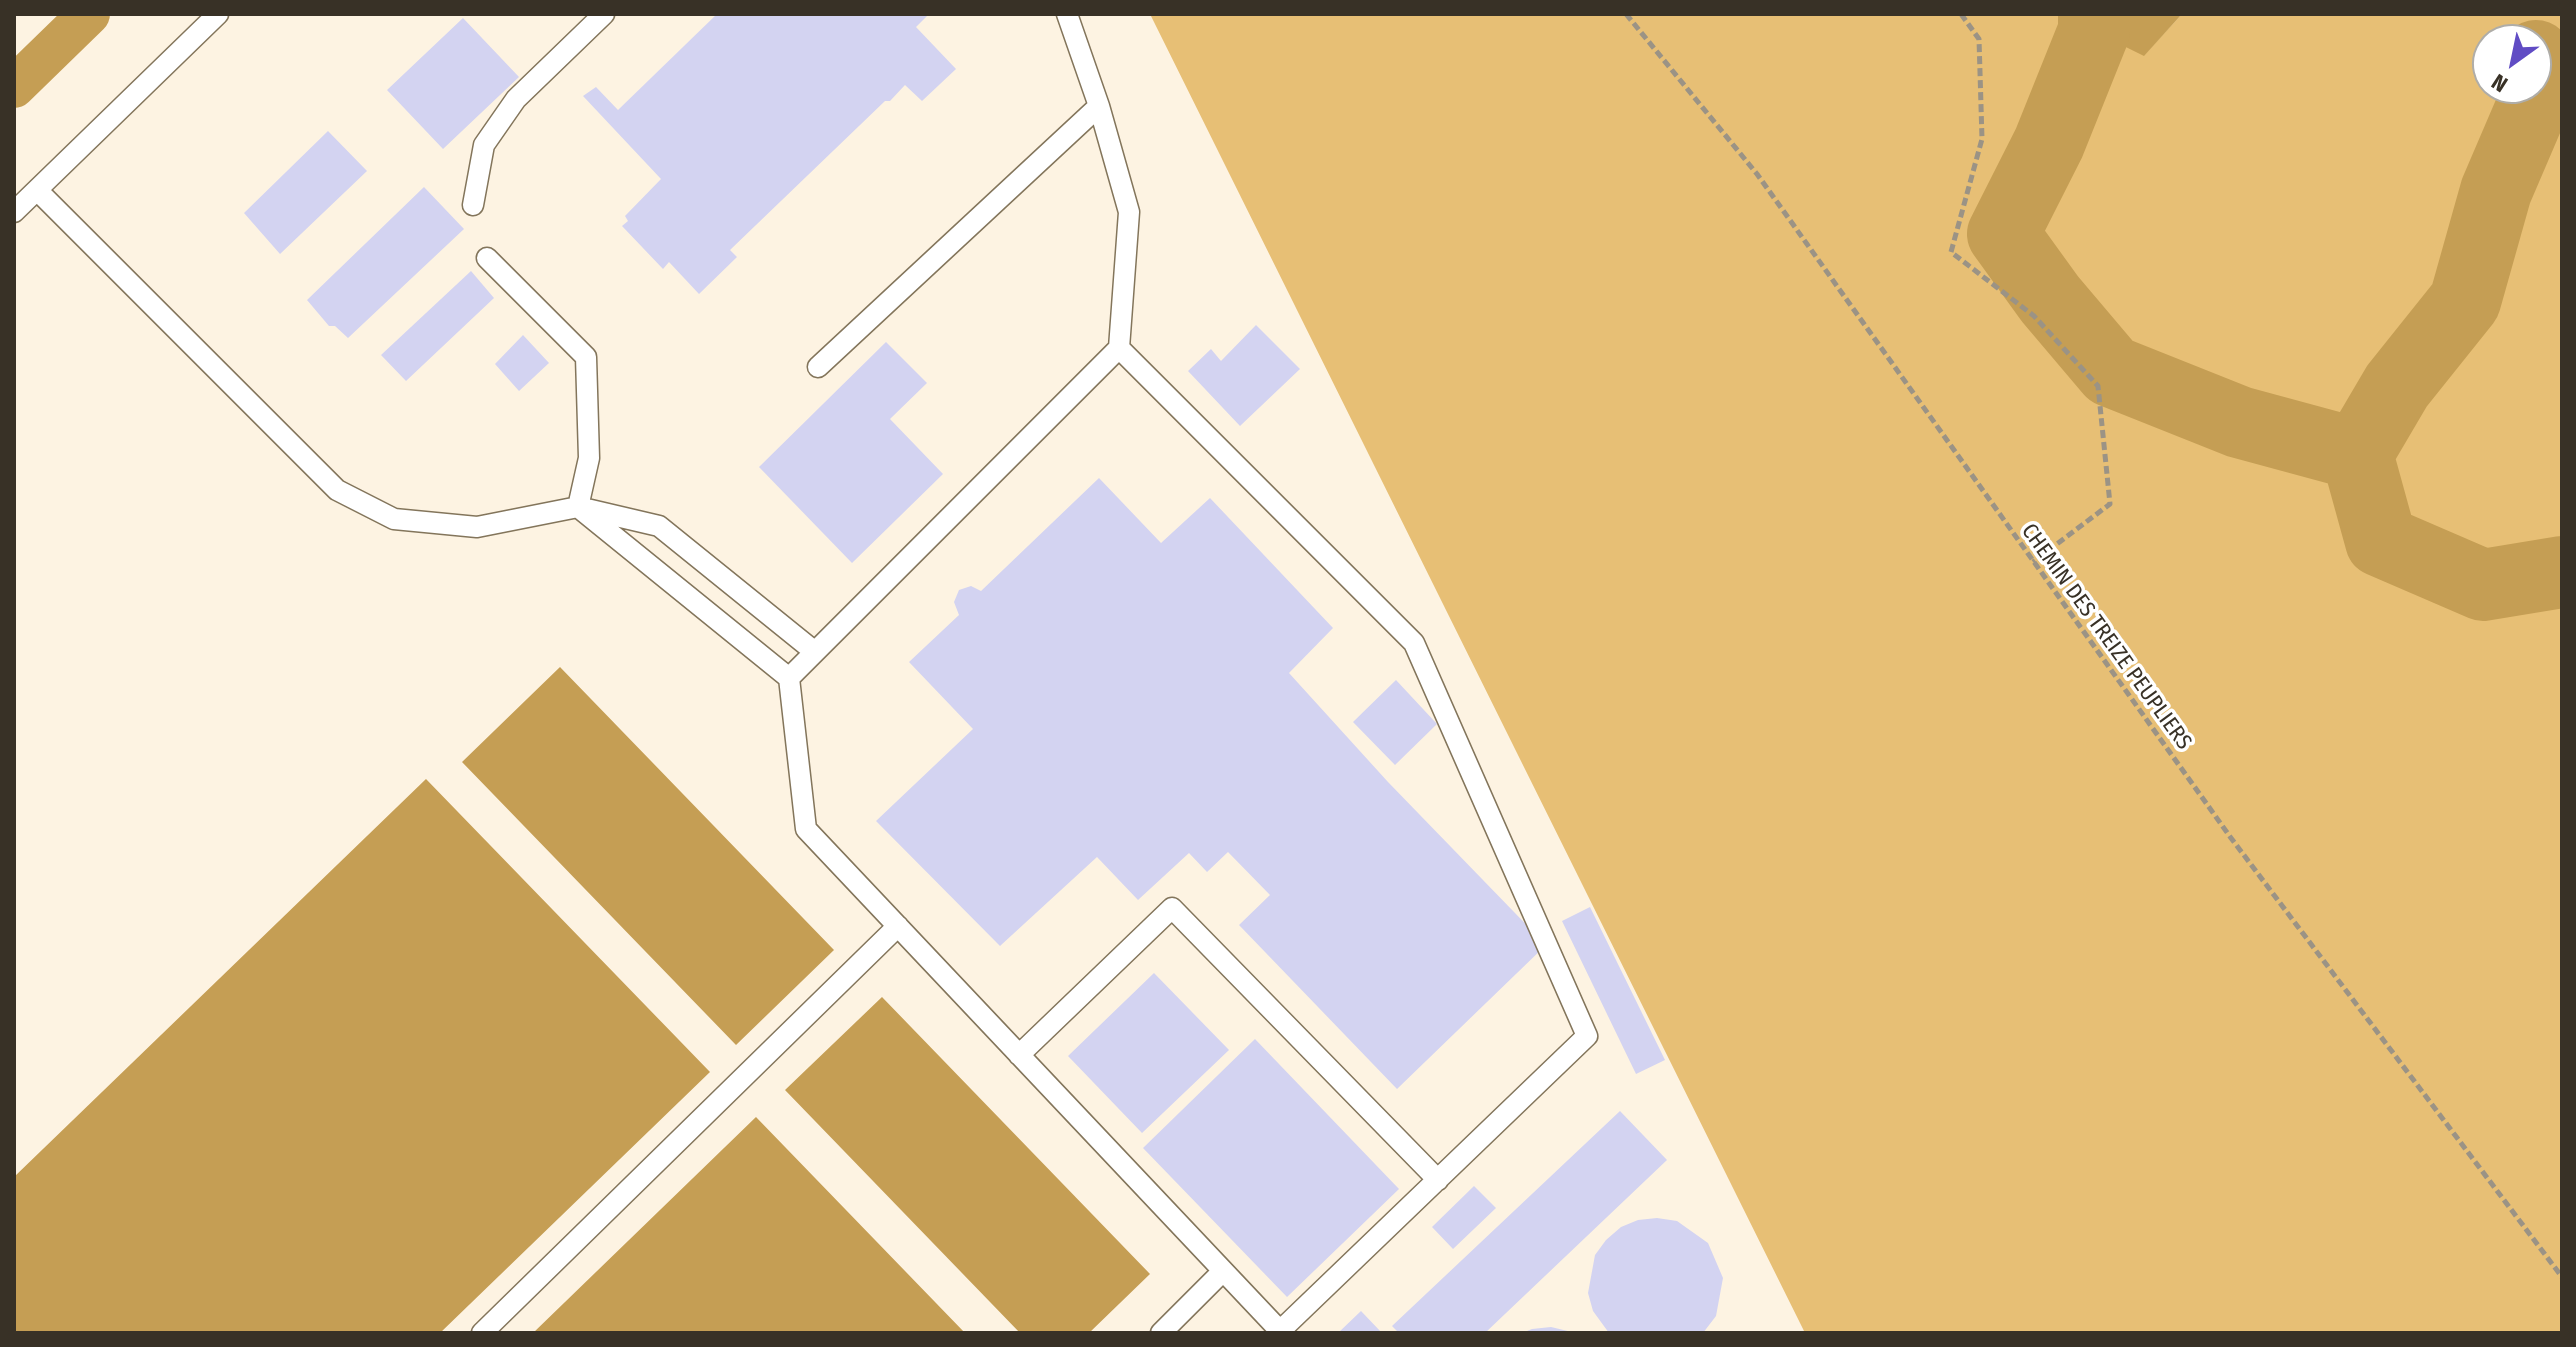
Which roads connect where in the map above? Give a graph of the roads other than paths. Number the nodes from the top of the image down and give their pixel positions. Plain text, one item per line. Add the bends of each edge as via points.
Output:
1 (218, 14) edge
2 (604, 14) edge
3 (1067, 14) edge
4 (1099, 106) junction
5 (37, 190) junction
6 (473, 205) dead end
7 (14, 212) edge
8 (487, 258) dead end
9 (1119, 348) junction
10 (818, 367) dead end
11 (578, 507) junction
12 (815, 652) junction
13 (789, 678) junction
14 (898, 926) junction
15 (1019, 1055) junction
16 (1438, 1180) junction
17 (1223, 1271) junction
18 (1281, 1332) edge
19 (482, 1333) edge
20 (1161, 1333) edge

1 - 5 lane
2 - 6 lane via 516,99 484,145
3 - 4 lane
4 - 9 lane via 1129,212
4 - 10 lane
5 - 7 lane
5 - 11 lane via 337,490 394,519 477,527
8 - 11 lane via 586,357 589,458
9 - 12 lane
9 - 16 lane via 1414,643 1587,1036
11 - 12 lane via 659,526
11 - 13 lane
12 - 13 lane
13 - 14 lane via 806,829
14 - 15 lane
14 - 19 lane
15 - 16 lane via 1172,908
15 - 17 lane
16 - 18 lane
17 - 18 lane
17 - 20 lane

